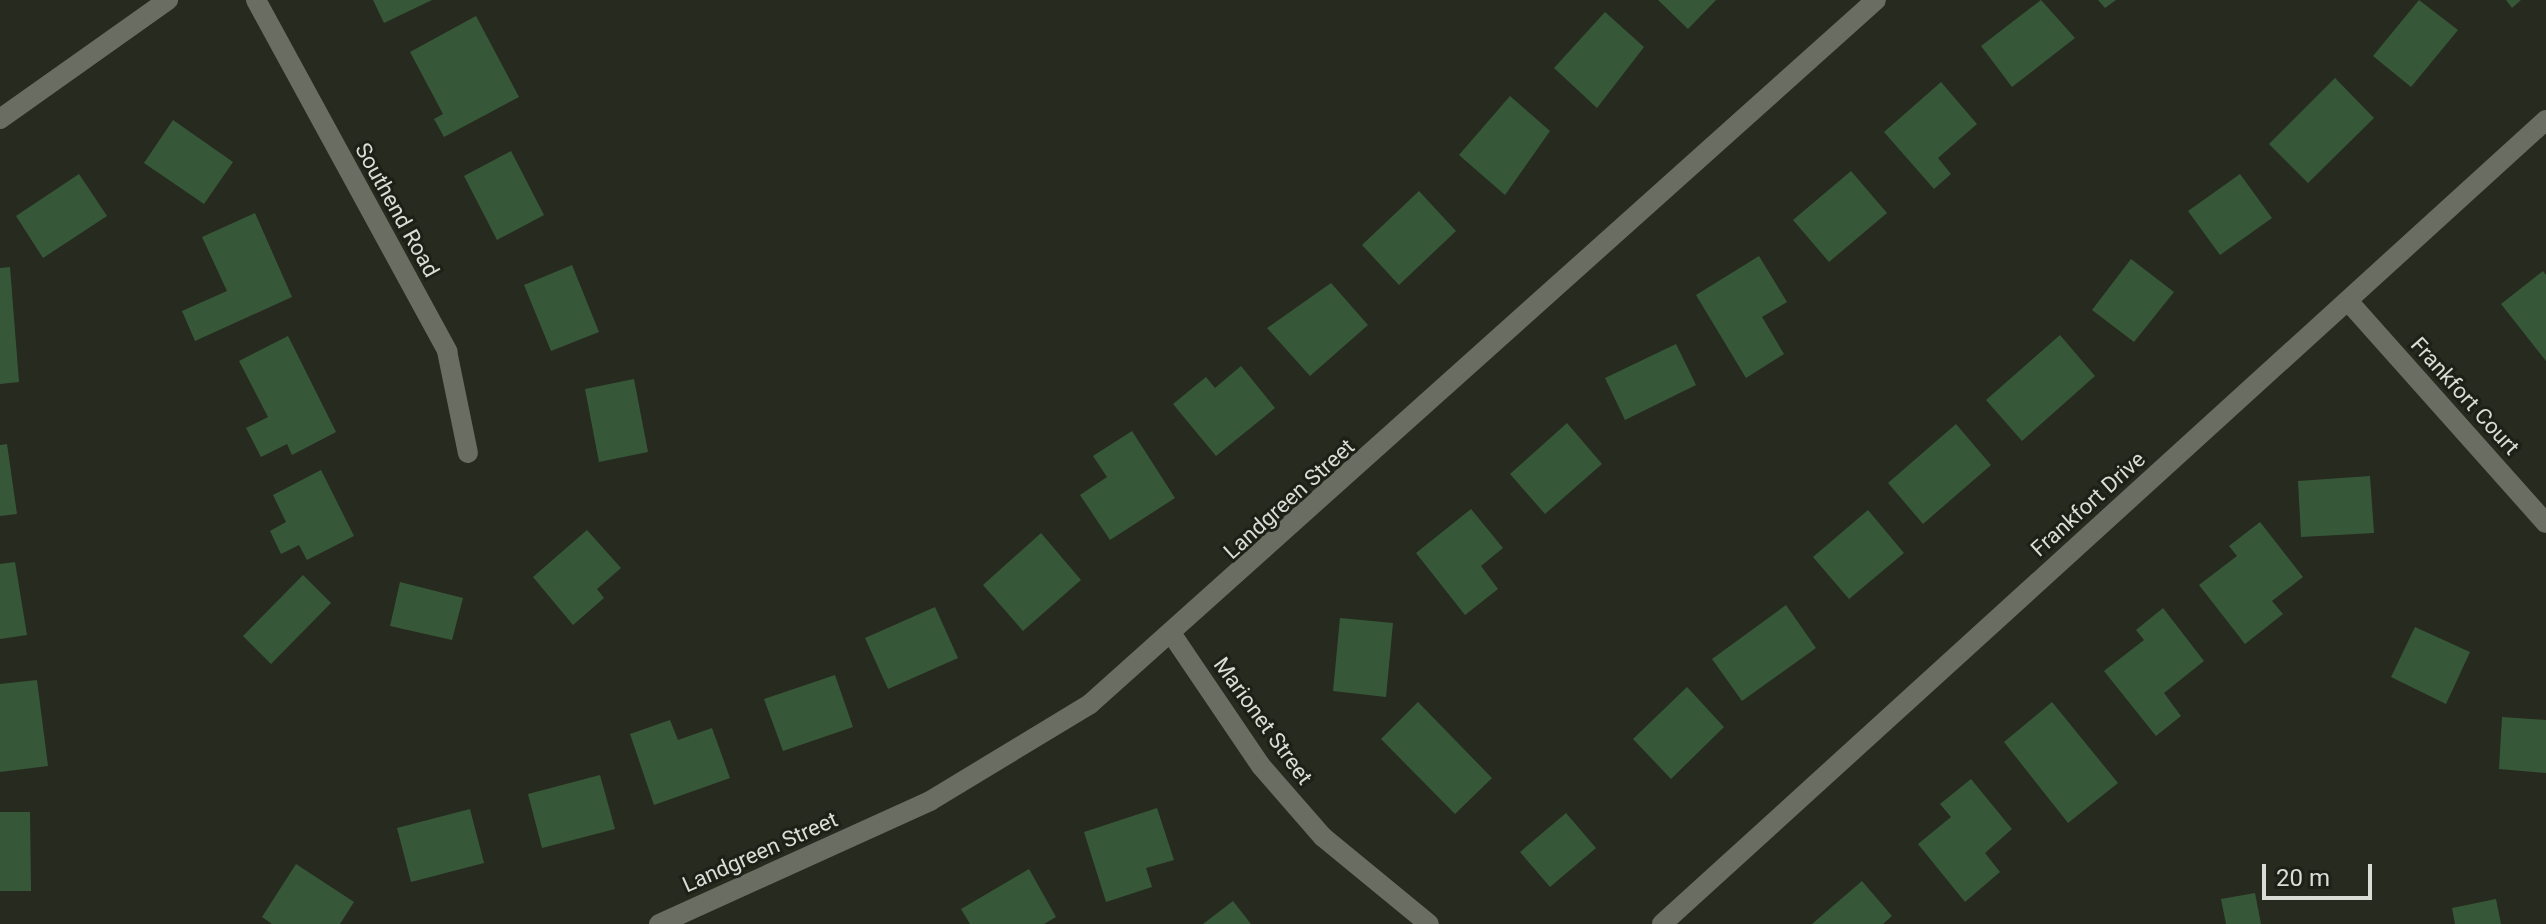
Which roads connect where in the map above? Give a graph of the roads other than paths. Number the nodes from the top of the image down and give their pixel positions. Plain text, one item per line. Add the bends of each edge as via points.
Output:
1 (168, 0) edge
2 (256, 0) edge
3 (1876, 0) edge
4 (0, 119) edge
5 (2546, 120) edge
6 (2348, 301) junction
7 (468, 453) dead end
8 (2546, 523) edge
9 (1173, 636) junction
10 (659, 924) edge
11 (1429, 924) edge
12 (1662, 924) edge

1 - 4 street
2 - 7 street, Southend Road via 447,351
3 - 9 street, Landgreen Street
5 - 6 street, Frankfort Drive
6 - 8 street, Frankfort Court
6 - 12 street, Frankfort Drive
9 - 10 street, Landgreen Street via 1090,704 930,801
9 - 11 street, Marionet Street via 1261,766 1323,837

